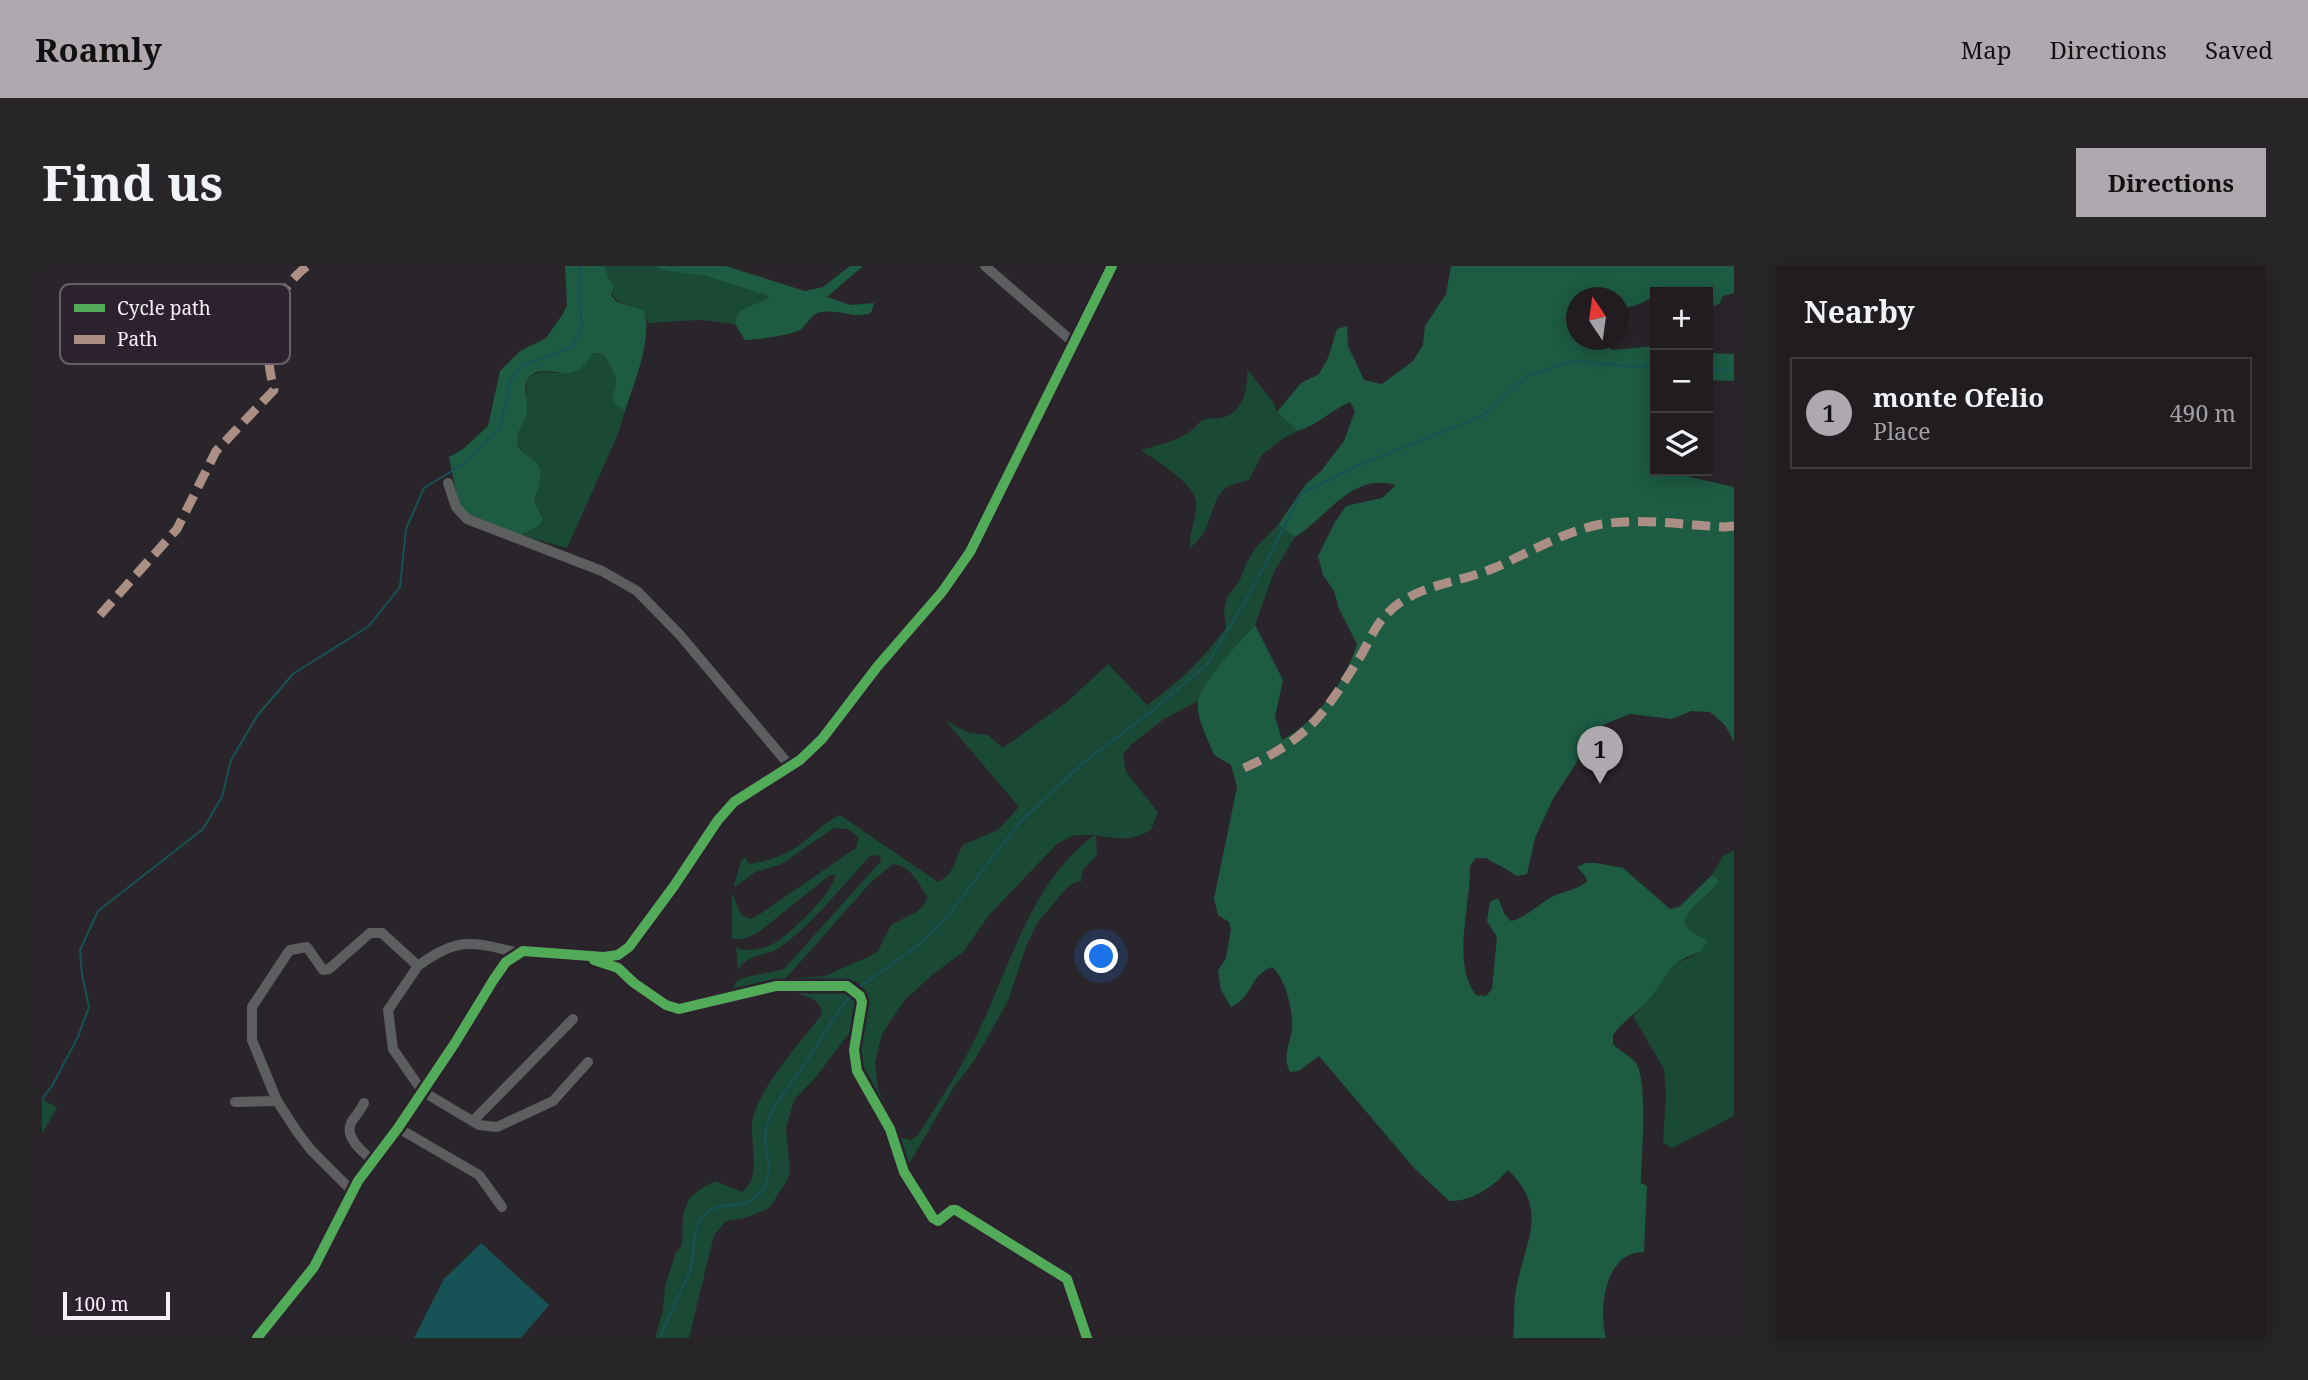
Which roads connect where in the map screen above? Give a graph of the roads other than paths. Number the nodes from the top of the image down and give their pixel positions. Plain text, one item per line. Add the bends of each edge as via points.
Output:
1 (985, 266) edge
2 (1112, 266) edge
3 (1075, 344) junction
4 (448, 483) dead end
5 (790, 766) junction
6 (519, 953) junction
7 (588, 957) junction
8 (418, 966) junction
9 (573, 1019) dead end
10 (588, 1062) dead end
11 (422, 1091) junction
12 (277, 1101) junction
13 (235, 1102) dead end
14 (364, 1103) dead end
15 (473, 1121) junction
16 (398, 1128) junction
17 (373, 1161) junction
18 (352, 1191) junction
19 (502, 1207) dead end
20 (257, 1338) edge
21 (1087, 1338) edge

1 - 3 street
2 - 3 street
3 - 5 street via 955,575 822,739
4 - 5 street via 456,507 467,519 590,566 637,591
5 - 7 street via 734,802 629,947 612,956
6 - 7 street
6 - 8 street via 459,943
6 - 11 street via 494,979
7 - 21 street via 618,968 671,1008 686,1009 776,986 847,986 860,996 862,1006 854,1050 857,1071 890,1129 904,1172 933,1218 938,1221 956,1210 1067,1279
8 - 11 street via 388,1010 393,1049
8 - 12 street via 377,932 329,969 323,970 307,947 290,950 252,1007 252,1040
9 - 15 street
10 - 15 street via 553,1101 497,1126
11 - 15 street
11 - 16 street
12 - 13 street
12 - 18 street via 311,1150
14 - 17 street via 350,1134
16 - 17 street
16 - 19 street via 479,1175
17 - 18 street
18 - 20 street via 314,1267

